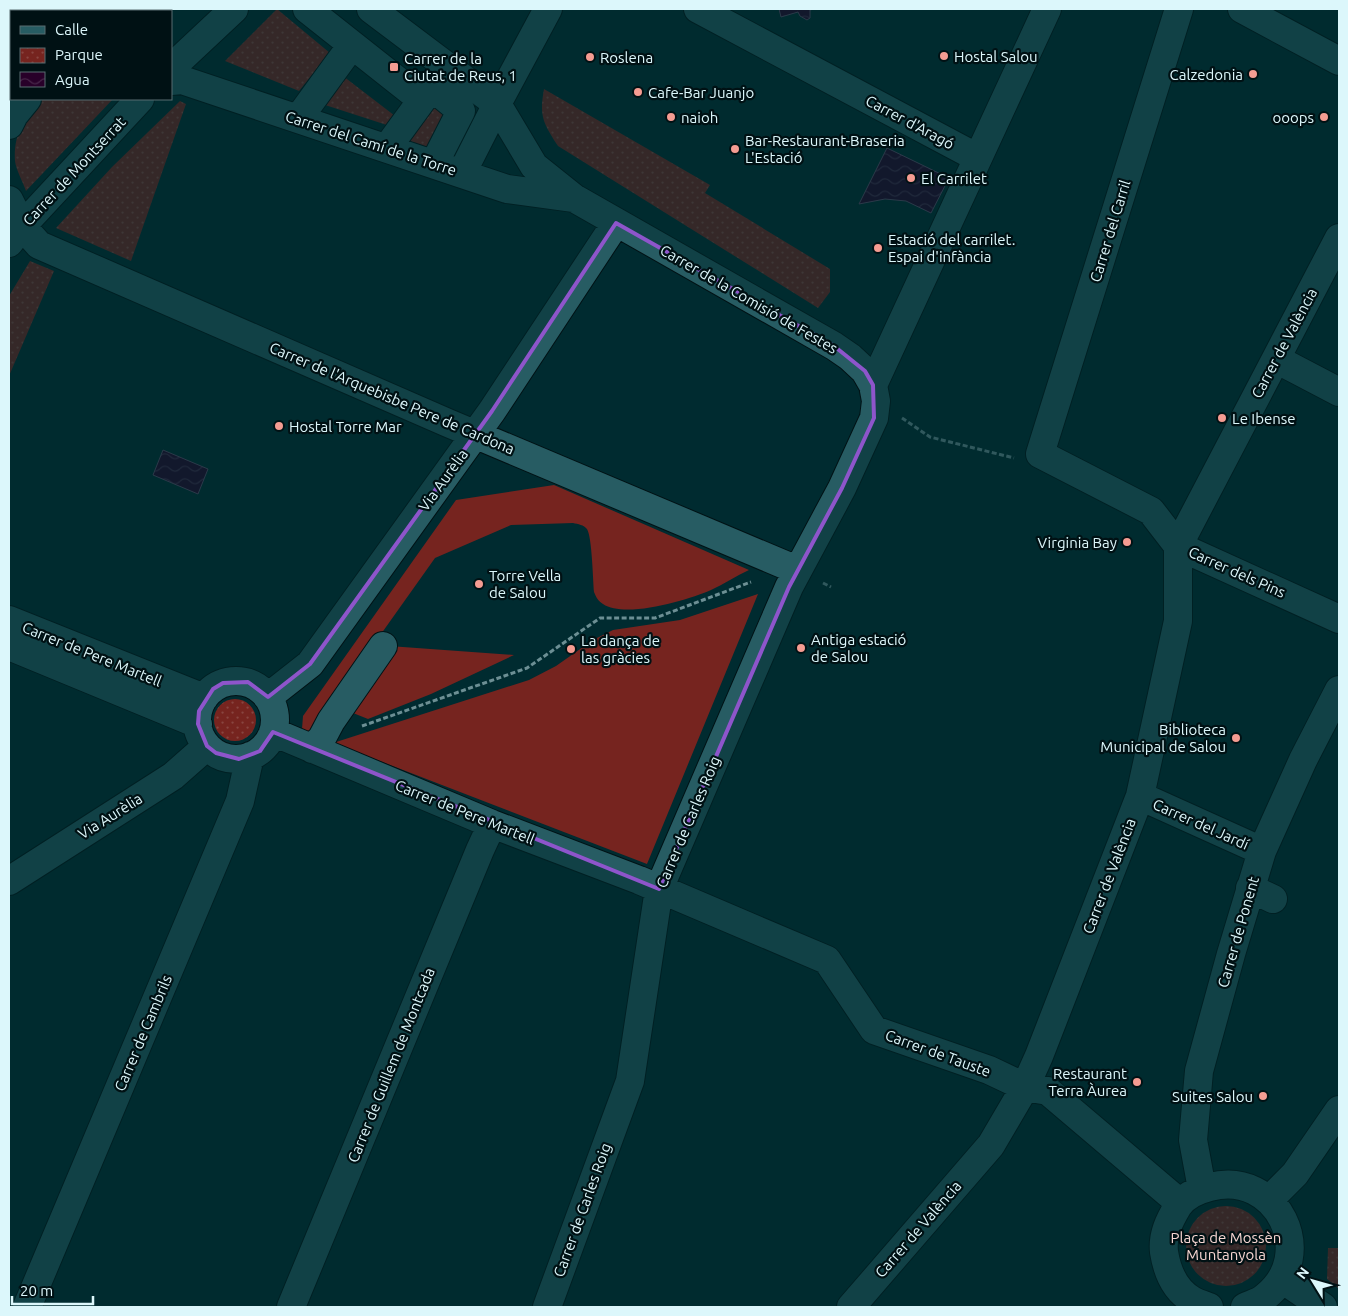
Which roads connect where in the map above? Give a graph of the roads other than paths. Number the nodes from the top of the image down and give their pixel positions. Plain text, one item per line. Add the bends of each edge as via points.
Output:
1 (234, 9) edge
2 (307, 9) edge
3 (371, 9) edge
4 (548, 9) edge
5 (698, 9) edge
6 (1046, 9) edge
7 (1179, 9) edge
8 (1242, 9) edge
9 (352, 45) junction
10 (1339, 61) edge
11 (172, 67) edge
12 (172, 82) edge
13 (434, 85) junction
14 (139, 100) edge
15 (497, 104) junction
16 (298, 119) junction
17 (387, 148) junction
18 (978, 158) junction
19 (434, 164) junction
20 (462, 173) junction
21 (574, 198) junction
22 (9, 200) edge
23 (616, 223) junction
24 (16, 235) edge
25 (1339, 238) edge
26 (1276, 359) junction
27 (1339, 392) edge
28 (874, 393) junction
29 (476, 434) junction
30 (1030, 457) joint
31 (1178, 546) junction
32 (797, 570) junction
33 (1339, 619) edge
34 (9, 620) edge
35 (9, 646) edge
36 (383, 646) dead end
37 (1338, 694) edge
38 (268, 697) junction
39 (203, 723) junction
40 (273, 732) junction
41 (312, 749) junction
42 (250, 756) junction
43 (1140, 796) junction
44 (492, 824) junction
45 (1262, 851) junction
46 (9, 880) edge
47 (659, 889) junction
48 (827, 960) joint
49 (1025, 1086) junction
50 (1339, 1110) edge
51 (1191, 1196) junction
52 (1268, 1200) junction
53 (1282, 1279) junction
54 (1196, 1305) edge
55 (27, 1307) edge
56 (291, 1307) edge
57 (547, 1307) edge
58 (851, 1307) edge
59 (1244, 1307) edge
60 (1322, 1307) edge

1 - 11 street
2 - 9 street
3 - 13 street
4 - 15 street
5 - 18 street, Carrer d'Aragó
6 - 18 street
7 - 30 street, Carrer del Carril
8 - 10 street
9 - 13 street
9 - 16 street
12 - 16 street, Carrer del Camí de la Torre via 182,80
13 - 15 street
13 - 17 street
13 - 19 street via 461,111
14 - 24 street, Carrer de Montserrat
15 - 20 street
15 - 21 street, Carrer de la Comisió de Festes via 534,166
16 - 17 street, Carrer del Camí de la Torre
17 - 19 street, Carrer del Camí de la Torre
18 - 28 street, Carrer de Carles Roig
19 - 20 street, Carrer del Camí de la Torre
20 - 21 street, Carrer del Camí de la Torre via 507,189
21 - 23 street, Carrer de la Comisió de Festes
22 - 24 street, Carrer de l'Arquebisbe Pere de Cardona
23 - 28 street, Carrer de la Comisió de Festes via 834,346 865,371
23 - 29 street, Via Aurèlia
24 - 29 street, Carrer de l'Arquebisbe Pere de Cardona
25 - 26 street, Carrer de València
26 - 27 street
26 - 31 street, Carrer de València
28 - 32 street, Carrer de Carles Roig via 874,418 842,488
29 - 32 street, Carrer de l'Arquebisbe Pere de Cardona
29 - 38 street, Via Aurèlia via 310,664
30 - 31 street, Carrer dels Pins via 1151,511
31 - 33 street, Carrer dels Pins
31 - 43 street, Carrer de València via 1178,621
32 - 47 street, Carrer de Carles Roig
34 - 39 street, Carrer de Pere Martell
35 - 39 street, Carrer de Pere Martell
36 - 41 street
37 - 45 street, Carrer de Ponent via 1303,760
38 - 39 street, Via Aurèlia via 248,682 223,683 212,689
38 - 40 street via 276,720
39 - 42 street via 216,753 227,758
39 - 46 street, Via Aurèlia via 173,776
40 - 41 street, Carrer de Pere Martell
40 - 42 street via 268,743
41 - 44 street, Carrer de Pere Martell
42 - 55 street, Carrer de Cambrils via 240,801
43 - 45 street, Carrer del Jardí
43 - 49 street, Carrer de València
44 - 47 street, Carrer de Pere Martell
44 - 56 street, Carrer de Guillem de Montcada
45 - 51 street, Carrer de Ponent via 1262,894 1199,1072
47 - 48 street, Carrer de Pere Martell
47 - 57 street, Carrer de Carles Roig via 630,1081
48 - 49 street, Carrer de Tauste via 874,1030
49 - 51 street, Carrer de Tauste via 1048,1091
49 - 58 street, Carrer de València via 991,1145
50 - 52 street via 1295,1174
51 - 52 street via 1221,1184 1242,1185 1261,1193
51 - 54 street via 1168,1222 1163,1243 1166,1265 1176,1285
52 - 53 street via 1277,1207 1288,1229 1290,1254
53 - 59 street via 1265,1298
53 - 60 street

